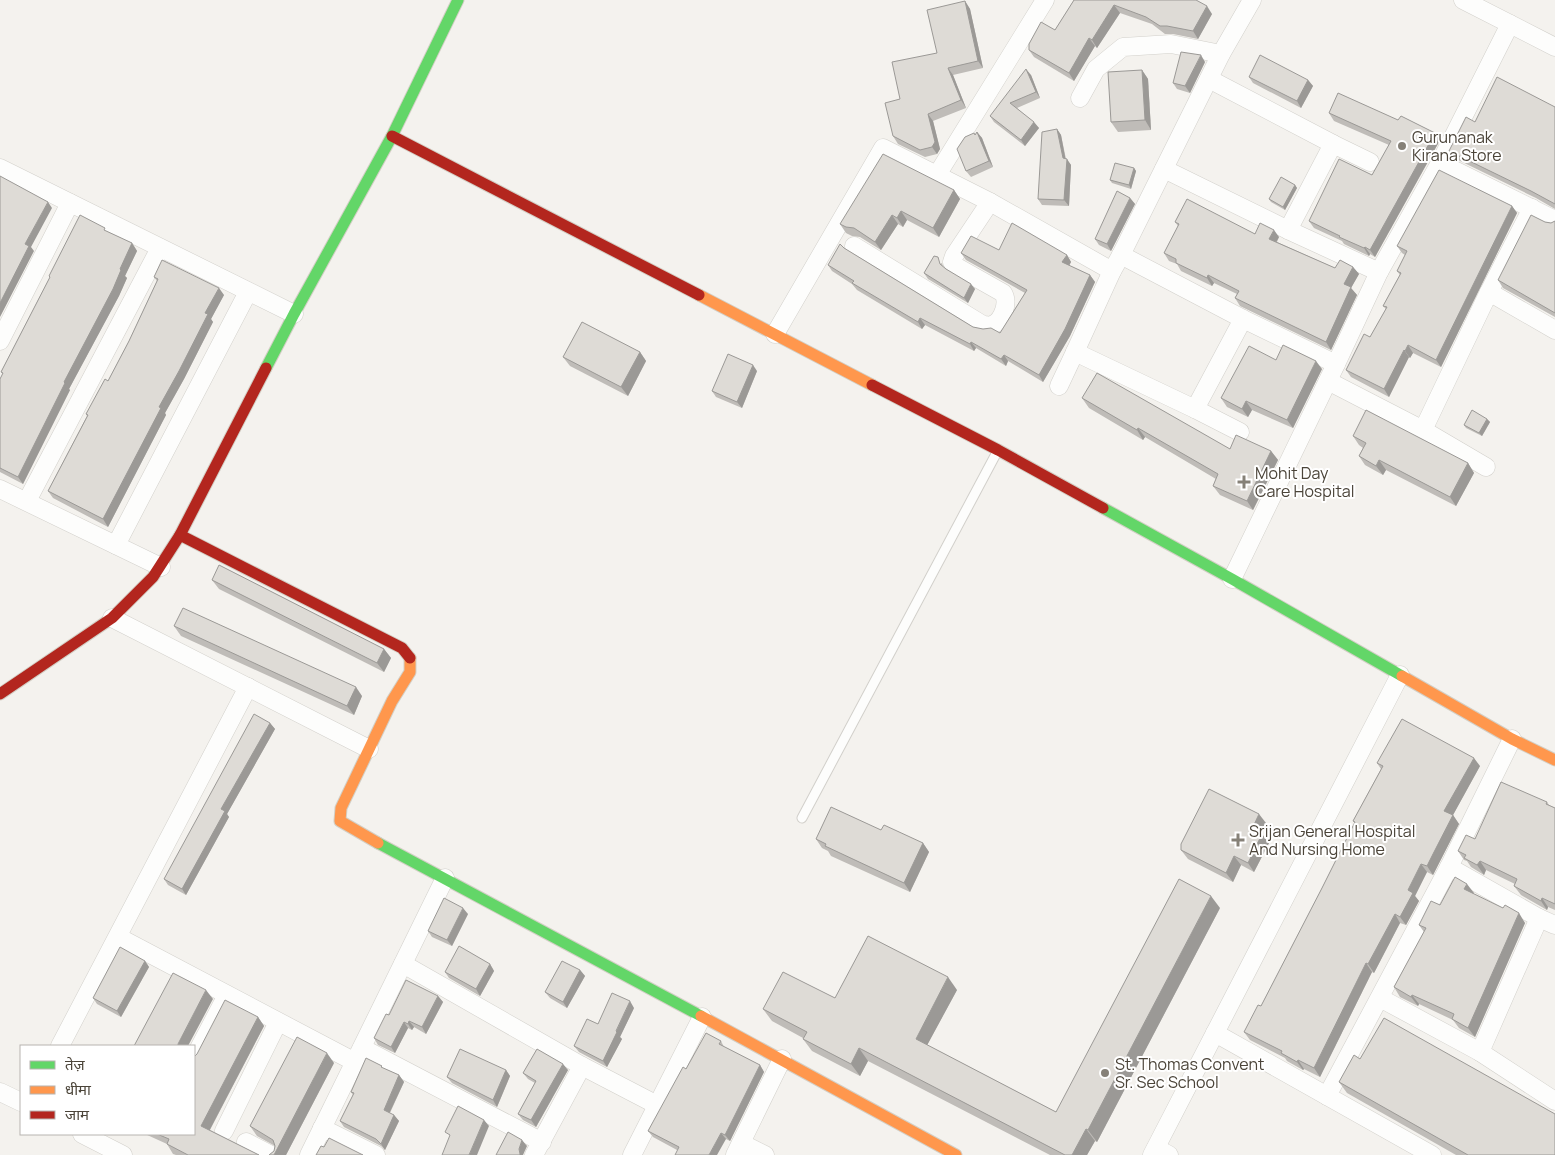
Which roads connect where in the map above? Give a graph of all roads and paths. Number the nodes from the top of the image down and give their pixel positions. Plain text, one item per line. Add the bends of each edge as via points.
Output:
1 (458, 0) edge
2 (1045, 0) edge
3 (1252, 0) edge
4 (1463, 0) edge
5 (1510, 24) junction
6 (1555, 47) edge
7 (1221, 54) junction
8 (1209, 79) junction
9 (1080, 98) dead end
10 (392, 136) junction
11 (1333, 144) junction
12 (1370, 162) dead end
13 (1440, 163) junction
14 (0, 168) edge
15 (1164, 169) junction
16 (937, 175) junction
17 (990, 202) junction
18 (70, 203) junction
19 (1532, 208) junction
20 (1555, 220) edge
21 (1288, 230) junction
22 (854, 246) dead end
23 (160, 248) junction
24 (1121, 255) junction
25 (1112, 270) junction
26 (1379, 272) junction
27 (248, 292) junction
28 (1489, 292) junction
29 (294, 314) junction
30 (1243, 319) junction
31 (1555, 330) edge
32 (775, 334) junction
33 (0, 341) edge
34 (1075, 352) junction
35 (1336, 364) junction
36 (1328, 381) junction
37 (1059, 386) dead end
38 (1195, 409) junction
39 (1423, 430) junction
40 (1240, 432) dead end
41 (998, 450) junction
42 (1486, 467) dead end
43 (0, 489) edge
44 (26, 502) junction
45 (180, 536) junction
46 (116, 545) junction
47 (161, 567) junction
48 (1232, 579) junction
49 (112, 618) junction
50 (1400, 675) junction
51 (248, 688) junction
52 (0, 694) edge
53 (1512, 739) junction
54 (369, 748) junction
55 (1555, 760) edge
56 (802, 818) dead end
57 (1449, 867) junction
58 (445, 878) junction
59 (1547, 921) edge
60 (118, 937) junction
61 (403, 964) junction
62 (227, 994) junction
63 (1380, 998) junction
64 (702, 1017) junction
65 (278, 1022) junction
66 (1215, 1034) junction
67 (61, 1045) edge
68 (1480, 1052) junction
69 (358, 1055) junction
70 (195, 1056) edge
71 (782, 1059) junction
72 (582, 1066) junction
73 (1, 1095) edge
74 (1327, 1096) junction
75 (20, 1102) edge
76 (1555, 1102) edge
77 (657, 1105) junction
78 (322, 1128) junction
79 (224, 1131) dead end
80 (84, 1135) edge
81 (246, 1142) dead end
82 (538, 1148) edge
83 (738, 1149) edge
84 (1159, 1153) edge
85 (123, 1155) edge
86 (271, 1155) edge
87 (309, 1155) edge
88 (376, 1155) edge
89 (632, 1155) edge
90 (765, 1155) edge
91 (956, 1155) edge
92 (1432, 1155) edge

1 - 10 street
2 - 16 street
3 - 7 street
4 - 5 street
5 - 6 street
5 - 13 street
7 - 8 street
7 - 9 street via 1172,44 1123,47 1096,69
8 - 11 street
8 - 15 street
10 - 29 street
10 - 32 street
11 - 12 street
11 - 21 street
13 - 19 street
13 - 26 street
14 - 18 street
15 - 21 street
15 - 24 street
16 - 17 street
16 - 32 street via 883,148
17 - 22 street via 952,262 1003,293 1006,306 992,325 983,325
17 - 25 street
18 - 23 street
18 - 33 street
19 - 20 street
19 - 28 street
21 - 26 street
23 - 27 street
23 - 44 street
24 - 25 street
24 - 30 street
25 - 34 street
26 - 35 street
27 - 29 street
27 - 46 street
28 - 31 street
28 - 39 street
29 - 45 street
30 - 35 street
30 - 38 street
32 - 41 street
34 - 37 street
34 - 38 street
35 - 36 street
36 - 39 street
36 - 48 street
38 - 40 street
39 - 42 street
41 - 48 street
41 - 56 lane
43 - 44 street
44 - 46 street
45 - 47 street
45 - 54 street via 402,648 410,659 410,672
46 - 47 street
47 - 49 street
48 - 50 street
49 - 51 street
49 - 52 street
50 - 53 street
50 - 66 street
51 - 54 street
51 - 60 street
53 - 55 street
53 - 57 street
54 - 58 street via 341,808 340,821
57 - 59 street
57 - 63 street
58 - 61 street
58 - 64 street
59 - 68 street
60 - 62 street
60 - 67 street
61 - 69 street
61 - 72 street
62 - 65 street
62 - 70 street
63 - 68 street
63 - 74 street
64 - 71 street
64 - 77 street
65 - 69 street
65 - 79 street
66 - 74 street
66 - 84 street
68 - 76 street
69 - 78 street
69 - 82 street
71 - 83 street
71 - 91 street
72 - 77 street
72 - 82 street
73 - 75 street
74 - 92 street
77 - 89 street
78 - 87 street
78 - 88 street
80 - 85 street
81 - 86 street
83 - 90 street

